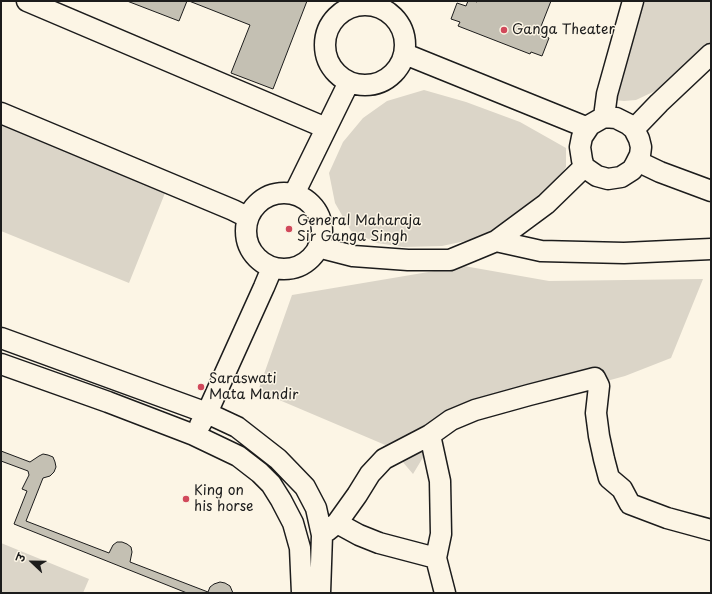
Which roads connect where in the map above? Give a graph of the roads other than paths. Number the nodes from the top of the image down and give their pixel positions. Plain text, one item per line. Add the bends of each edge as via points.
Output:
1 (27, 1) edge
2 (633, 1) edge
3 (359, 3) edge
4 (405, 54) junction
5 (711, 54) edge
6 (349, 82) junction
7 (1, 112) edge
8 (604, 117) junction
9 (326, 128) junction
10 (588, 128) junction
11 (634, 129) junction
12 (637, 161) junction
13 (584, 167) junction
14 (711, 191) edge
15 (294, 194) junction
16 (247, 217) junction
17 (496, 241) junction
18 (318, 247) junction
19 (711, 249) edge
20 (272, 268) junction
21 (1, 338) edge
22 (1, 364) edge
23 (207, 413) junction
24 (194, 435) junction
25 (430, 435) junction
26 (329, 529) junction
27 (711, 530) edge
28 (436, 558) junction
29 (302, 593) edge
30 (320, 593) edge
31 (445, 593) edge

1 - 9 street
2 - 8 street via 607,94
3 - 4 street via 385,9 395,17 406,40
3 - 6 street via 337,16 329,26 325,39 330,64 338,75
4 - 6 street via 390,77 377,84 362,85
4 - 10 street
5 - 11 street
6 - 9 street
7 - 16 street
8 - 10 street
8 - 11 street via 616,118
9 - 15 street
10 - 13 street via 582,136 580,147
11 - 12 street via 641,147
12 - 13 street via 632,170 621,177 608,179 597,176
12 - 14 street
13 - 17 street via 546,204
15 - 16 street via 268,194
15 - 18 street via 312,203 321,218 323,233
16 - 20 street via 245,238 250,252
17 - 18 street via 450,260 353,256
17 - 19 street via 541,251 624,253
18 - 20 street via 306,263 285,270
20 - 23 street
21 - 23 street
22 - 24 street
23 - 24 street
23 - 26 street via 237,426 278,459 305,487
24 - 29 street via 238,456 271,484 293,523 300,548
25 - 26 street via 384,459
25 - 27 street via 451,420 475,410 595,378 599,386 596,413 599,436 609,478 622,488 630,504 667,518
25 - 28 street via 440,481 441,534
26 - 28 street via 359,534 380,543
26 - 30 street
28 - 31 street

